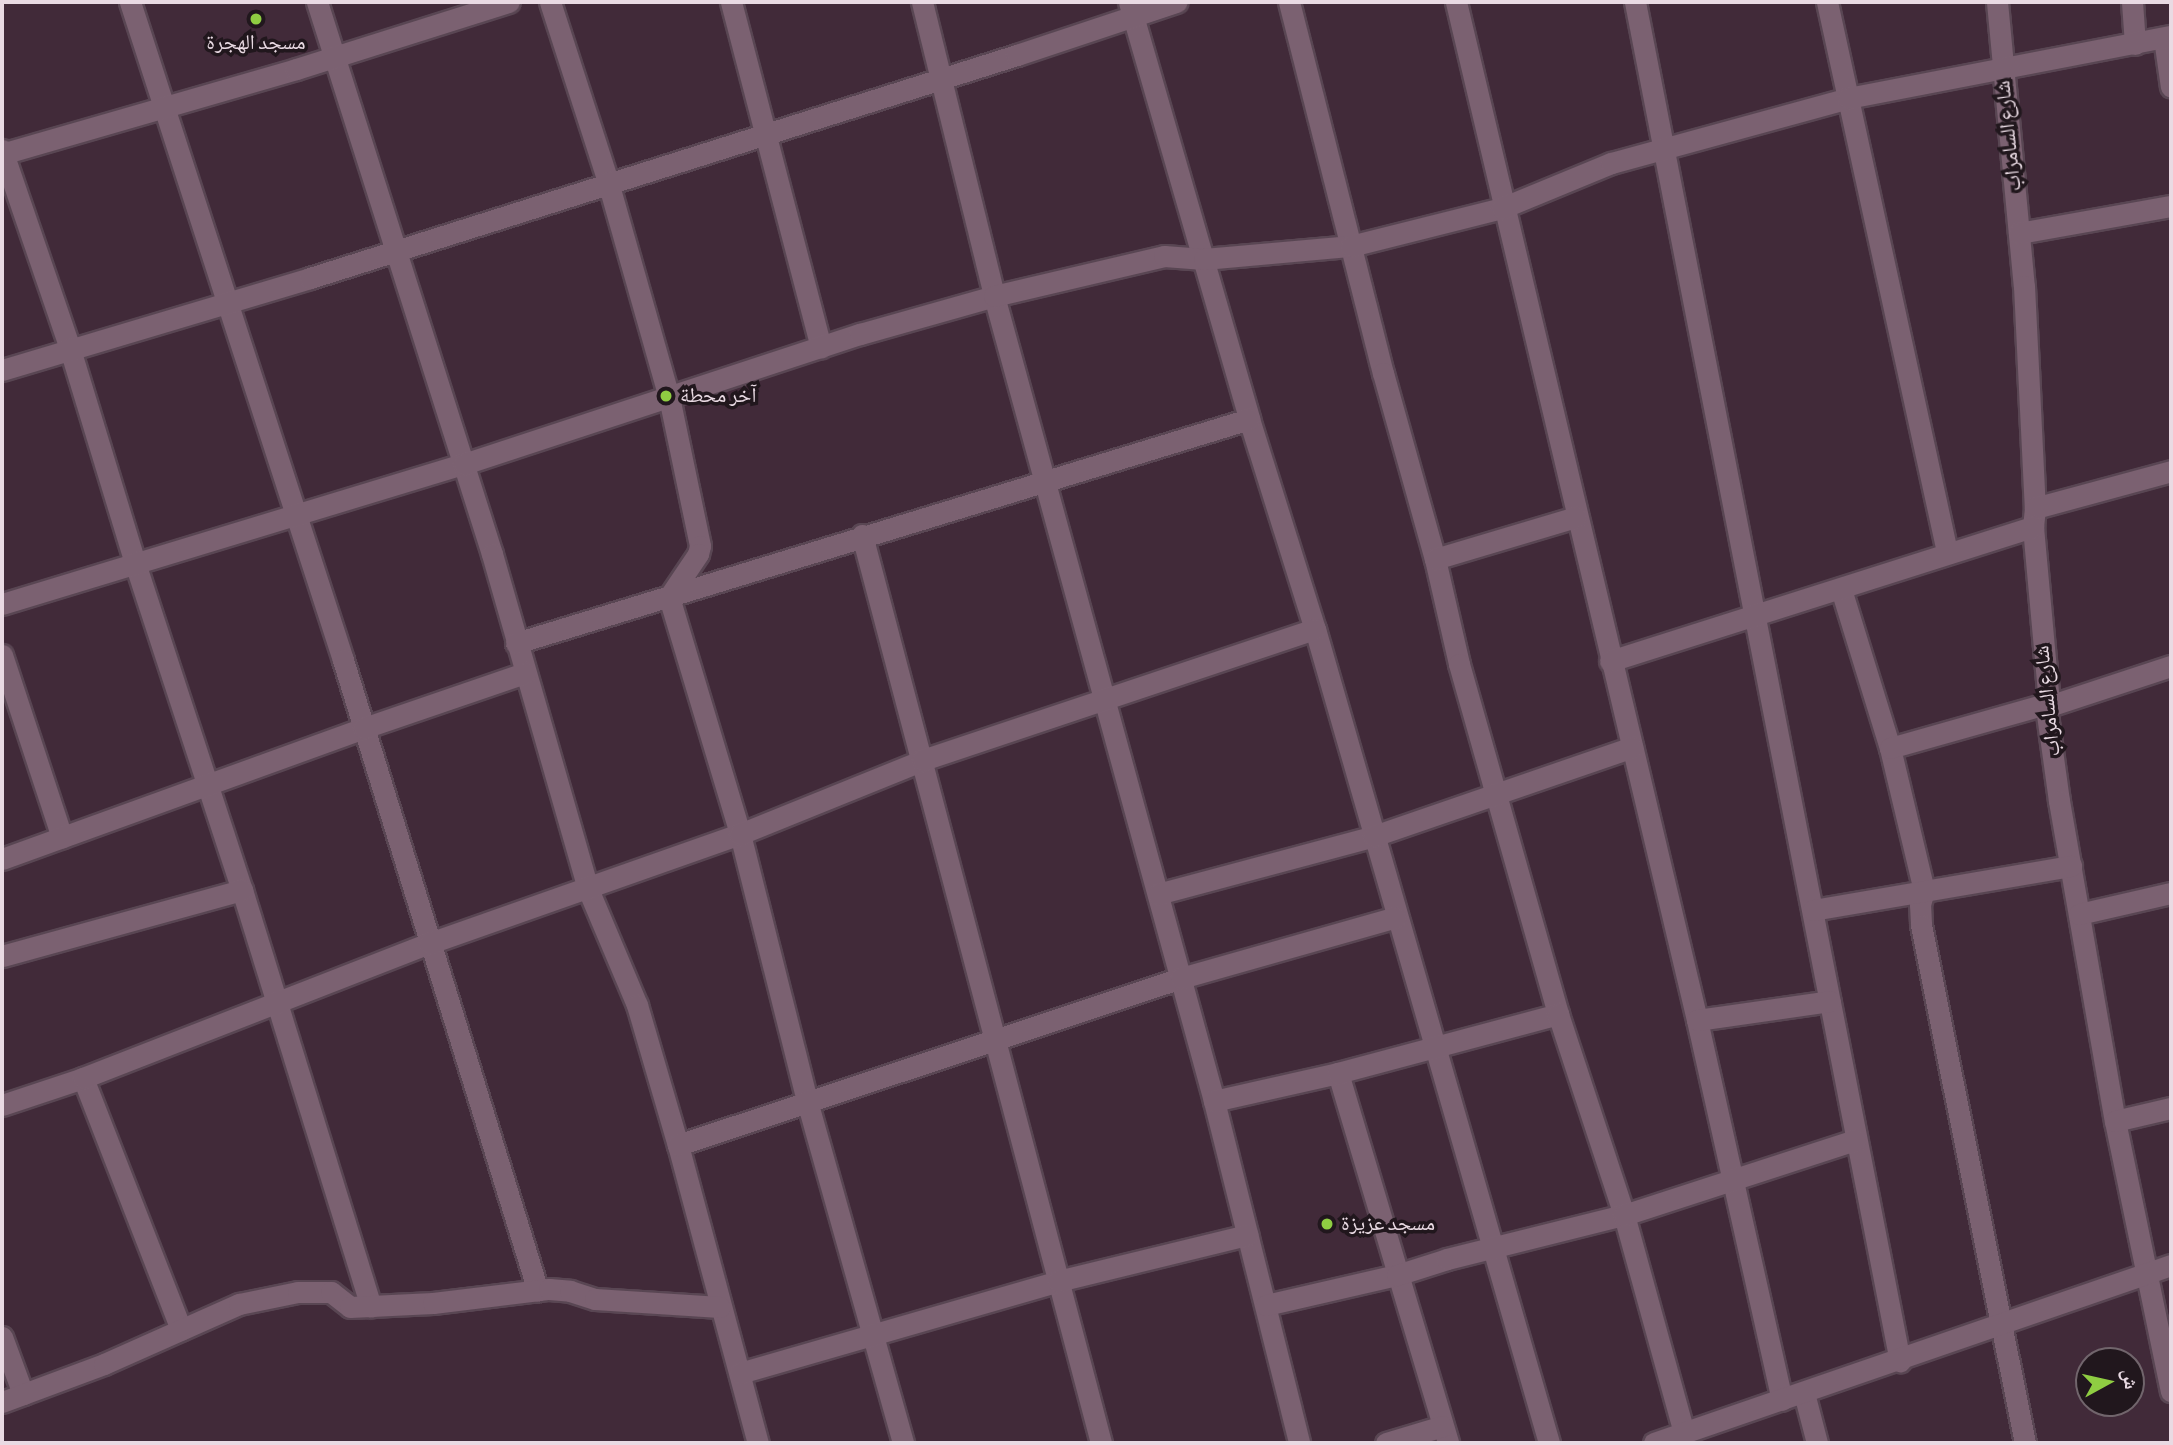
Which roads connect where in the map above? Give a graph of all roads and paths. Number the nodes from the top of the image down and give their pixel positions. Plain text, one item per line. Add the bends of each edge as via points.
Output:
1 (130, 2) edge
2 (317, 2) edge
3 (509, 2) edge
4 (550, 2) edge
5 (731, 2) edge
6 (922, 2) edge
7 (1176, 2) edge
8 (1289, 2) edge
9 (1456, 2) edge
10 (1635, 2) edge
11 (1827, 2) edge
12 (1997, 2) edge
13 (2132, 2) edge
14 (1131, 8) edge
15 (2168, 37) edge
16 (2135, 44) junction
17 (335, 56) junction
18 (2003, 69) junction
19 (942, 79) junction
20 (2171, 87) edge
21 (1848, 98) junction
22 (165, 106) junction
23 (765, 133) junction
24 (1663, 147) junction
25 (2, 152) edge
26 (608, 182) junction
27 (2171, 206) edge
28 (1502, 208) junction
29 (2019, 233) junction
30 (1351, 246) junction
31 (398, 249) junction
32 (1204, 259) junction
33 (994, 296) junction
34 (228, 302) junction
35 (821, 347) junction
36 (70, 349) junction
37 (2, 370) edge
38 (670, 397) junction
39 (1250, 419) junction
40 (464, 464) junction
41 (2171, 471) edge
42 (1044, 481) junction
43 (296, 513) junction
44 (1576, 517) junction
45 (2034, 517) junction
46 (862, 535) junction
47 (1947, 552) junction
48 (1434, 559) junction
49 (135, 563) junction
50 (1841, 589) junction
51 (669, 597) junction
52 (2, 604) edge
53 (1755, 615) junction
54 (1315, 629) junction
55 (516, 643) junction
56 (2, 655) edge
57 (1610, 661) junction
58 (2171, 666) edge
59 (525, 673) junction
60 (1104, 699) junction
61 (2048, 705) junction
62 (364, 728) junction
63 (1632, 747) junction
64 (1890, 747) junction
65 (923, 760) junction
66 (207, 785) junction
67 (1496, 792) junction
68 (740, 834) junction
69 (1374, 836) junction
70 (62, 837) junction
71 (2, 859) edge
72 (2071, 866) junction
73 (588, 889) junction
74 (243, 890) junction
75 (1924, 891) junction
76 (2171, 892) edge
77 (1158, 894) junction
78 (1813, 909) junction
79 (2080, 914) junction
80 (1396, 917) junction
81 (430, 943) junction
82 (2, 956) edge
83 (1181, 978) junction
84 (278, 1001) junction
85 (1830, 1001) junction
86 (1558, 1014) junction
87 (1697, 1020) junction
88 (996, 1040) junction
89 (1433, 1047) junction
90 (1338, 1073) junction
91 (83, 1078) junction
92 (807, 1101) junction
93 (1214, 1101) junction
94 (2, 1105) edge
95 (2171, 1108) edge
96 (2115, 1121) junction
97 (1856, 1140) junction
98 (678, 1145) junction
99 (1732, 1180) junction
100 (1624, 1214) junction
101 (1247, 1235) junction
102 (1492, 1248) junction
103 (2171, 1265) edge
104 (2145, 1274) junction
105 (1397, 1275) junction
106 (1058, 1281) junction
107 (538, 1290) junction
108 (1266, 1305) junction
109 (371, 1306) junction
110 (720, 1307) junction
111 (2003, 1324) junction
112 (181, 1330) junction
113 (2, 1337) edge
114 (874, 1337) junction
115 (1900, 1360) junction
116 (740, 1373) junction
117 (2171, 1391) edge
118 (1804, 1393) junction
119 (23, 1394) junction
120 (1782, 1400) junction
121 (2, 1402) edge
122 (1445, 1435) edge
123 (1696, 1435) edge
124 (758, 1443) edge
125 (903, 1443) edge
126 (1101, 1443) edge
127 (1299, 1443) edge
128 (1386, 1443) edge
129 (1549, 1443) edge
130 (1654, 1443) edge
131 (1817, 1443) edge
132 (2025, 1443) edge

1 - 22 street
2 - 17 street
3 - 17 street
4 - 26 street
5 - 23 street
6 - 19 street
7 - 14 street
8 - 30 street
9 - 28 street
10 - 24 street
11 - 21 street
12 - 18 street, شارع السامراب
13 - 16 street
14 - 19 street
14 - 32 street
15 - 16 street
15 - 20 street
16 - 18 street
17 - 22 street
17 - 31 street
18 - 21 street
18 - 29 street, شارع السامراب
19 - 23 street
19 - 33 street
21 - 24 street
21 - 47 street
22 - 25 street
22 - 34 street
23 - 26 street
23 - 35 street
24 - 28 street
24 - 53 street
25 - 36 street
26 - 31 street
26 - 38 street
27 - 29 street
28 - 30 street
28 - 44 street
29 - 45 street, شارع السامراب
30 - 32 street
30 - 48 street
31 - 34 street
31 - 40 street
32 - 33 street via 1164,256
32 - 39 street
33 - 35 street
33 - 42 street
34 - 36 street
34 - 43 street
35 - 38 street
36 - 37 street
36 - 49 street
38 - 40 street
38 - 51 street via 700,546
39 - 42 street
39 - 54 street
40 - 43 street
40 - 55 street
41 - 45 street
42 - 46 street
42 - 60 street
43 - 49 street
43 - 62 street
44 - 48 street
44 - 57 street
45 - 47 street
45 - 61 street, شارع السامراب
46 - 51 street
46 - 65 street
47 - 50 street
48 - 67 street
49 - 52 street
49 - 66 street
50 - 53 street
50 - 64 street
51 - 55 street
51 - 68 street
53 - 57 street
53 - 78 street
54 - 60 street
54 - 69 street
55 - 59 street
56 - 70 street
57 - 63 street
58 - 61 street
59 - 62 street
59 - 73 street
60 - 65 street
60 - 77 street
61 - 64 street
61 - 72 street, شارع السامراب
62 - 66 street
62 - 81 street
63 - 67 street
63 - 87 street
64 - 75 street
65 - 68 street
65 - 88 street
66 - 70 street
66 - 74 street
67 - 69 street
67 - 86 street
68 - 73 street
68 - 92 street
69 - 77 street
69 - 80 street
70 - 71 street
72 - 75 street
72 - 79 street, شارع السامراب
73 - 81 street
73 - 98 street via 637,1005
74 - 82 street
74 - 84 street
75 - 78 street
75 - 111 street via 1921,925
76 - 79 street
77 - 83 street
78 - 85 street
79 - 96 street, شارع السامراب
80 - 83 street
80 - 89 street
81 - 84 street
81 - 107 street
83 - 88 street
83 - 93 street
84 - 91 street
84 - 109 street
85 - 87 street
85 - 97 street
86 - 89 street
86 - 100 street
87 - 99 street
88 - 92 street
88 - 106 street
89 - 90 street
89 - 102 street
90 - 93 street
90 - 105 street
91 - 94 street
91 - 112 street
92 - 98 street
92 - 114 street
93 - 101 street
95 - 96 street
96 - 104 street, شارع السامراب
97 - 99 street
97 - 115 street
98 - 110 street
99 - 100 street
99 - 120 street
100 - 102 street
100 - 123 street
101 - 106 street
101 - 108 street
102 - 105 street
102 - 129 street
103 - 104 street
104 - 111 street
104 - 117 street, شارع السامراب
105 - 108 street
105 - 122 street
106 - 114 street
106 - 126 street
107 - 109 street
107 - 110 street via 570,1291 595,1299
108 - 127 street
109 - 112 street via 350,1307 331,1292 298,1292 239,1304
110 - 116 street
111 - 115 street
111 - 132 street
112 - 119 street
113 - 119 street
114 - 116 street
114 - 125 street
115 - 118 street
116 - 124 street
118 - 120 street
118 - 131 street
119 - 121 street
120 - 123 street
122 - 128 street
123 - 130 street

